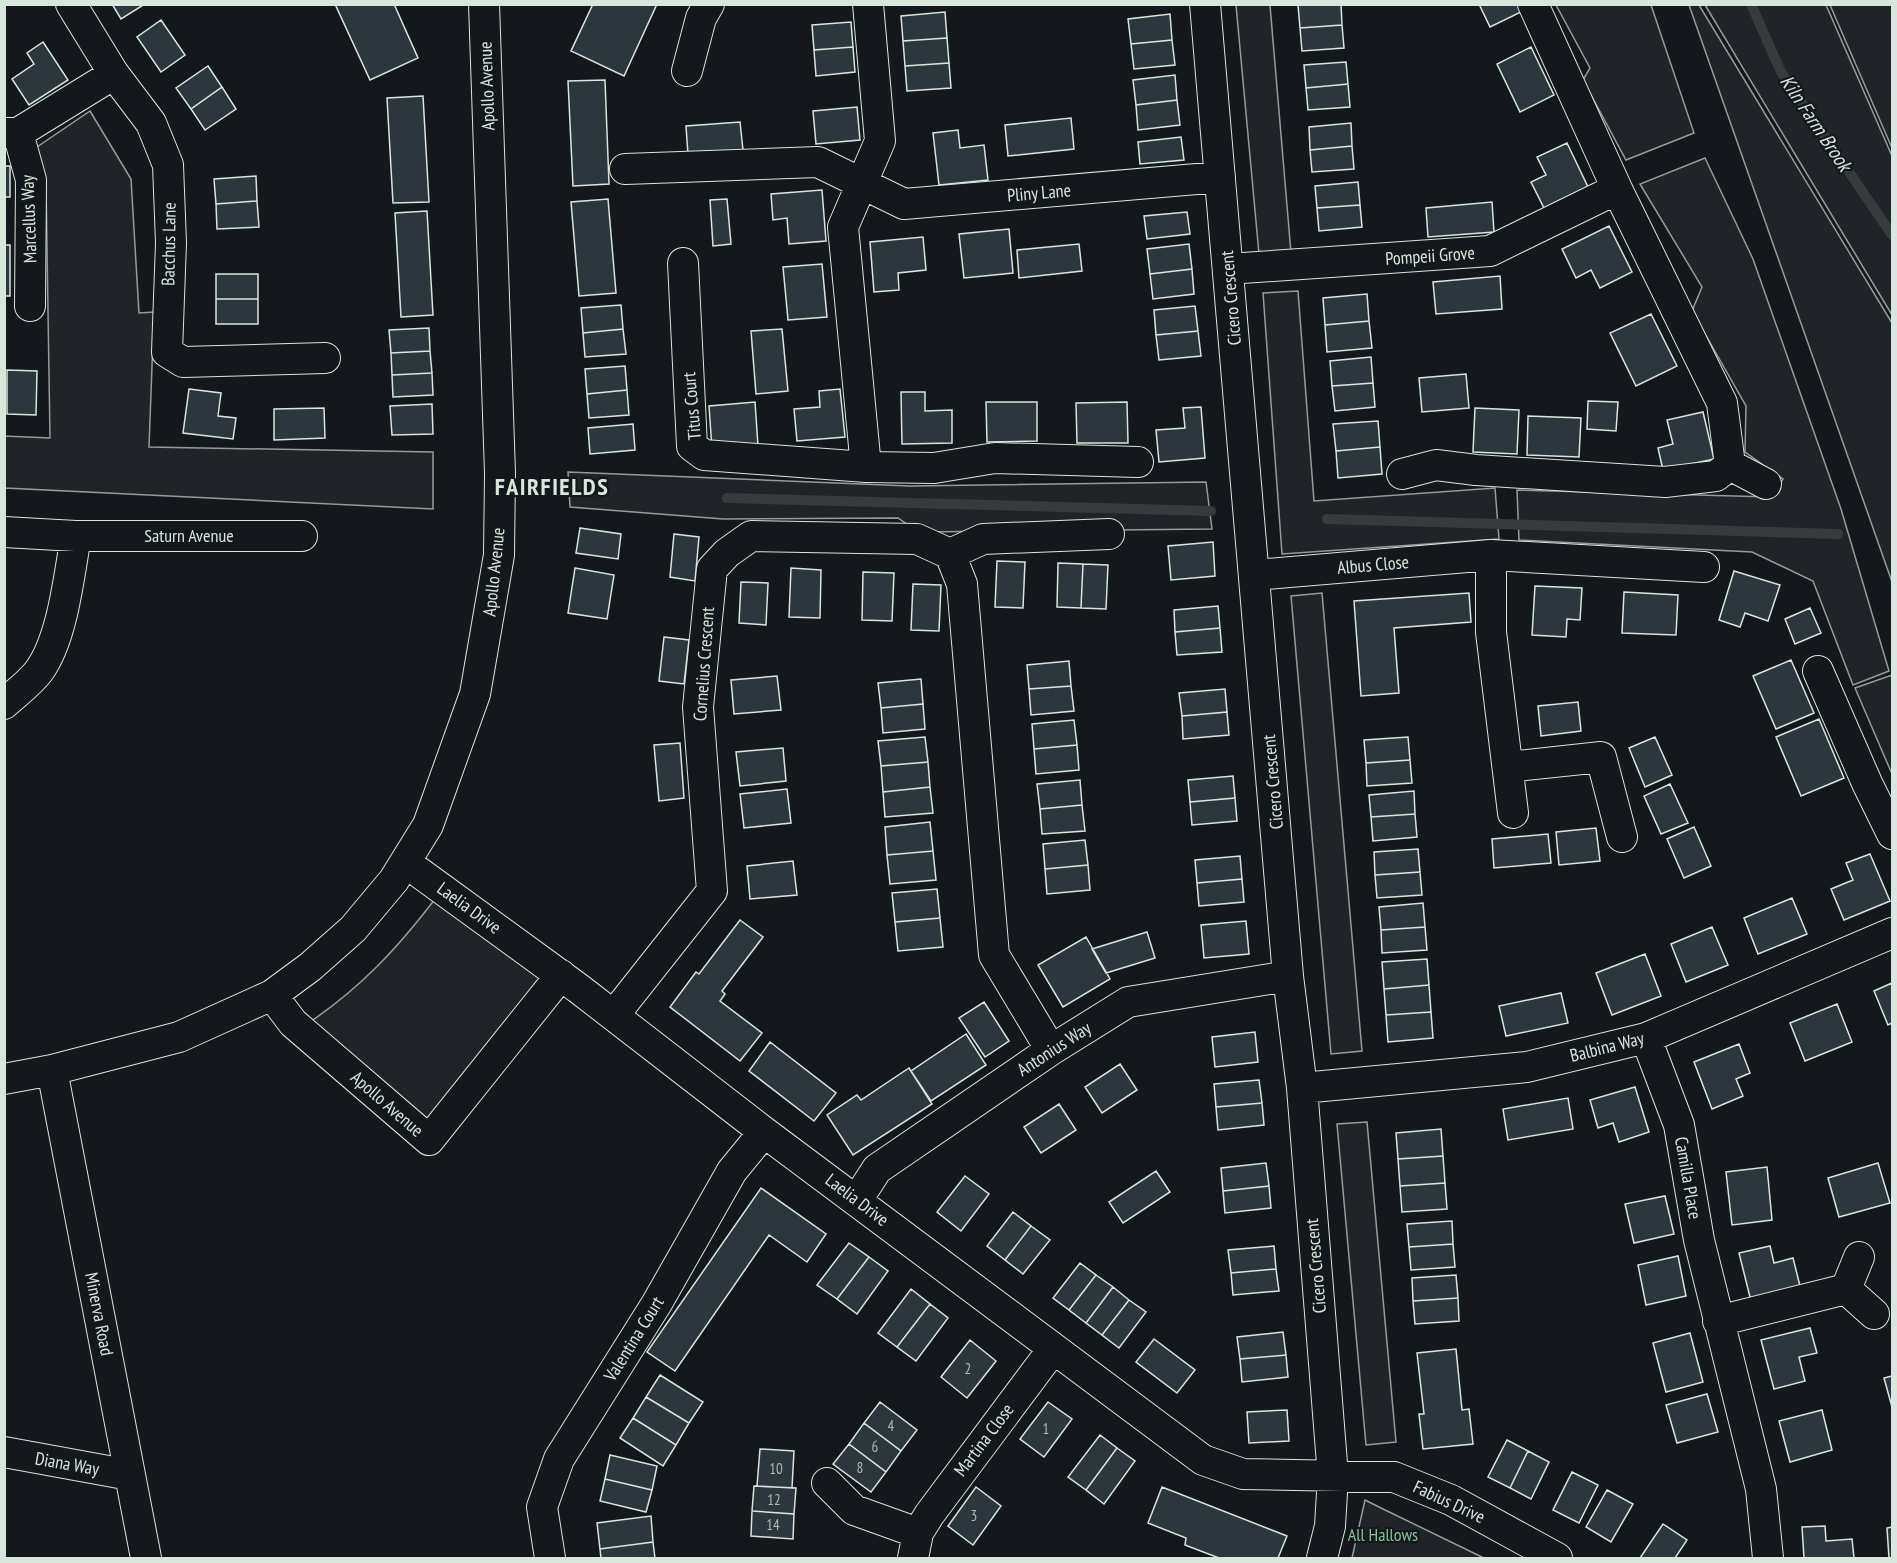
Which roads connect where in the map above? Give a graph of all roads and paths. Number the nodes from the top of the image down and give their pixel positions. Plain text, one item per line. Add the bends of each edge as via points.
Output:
1 (71, 4) edge
2 (484, 4) edge
3 (709, 4) edge
4 (868, 4) edge
5 (1205, 4) edge
6 (1533, 4) edge
7 (687, 71) dead end
8 (114, 74) junction
9 (11, 133) edge
10 (625, 169) dead end
11 (1220, 177) junction
12 (863, 184) junction
13 (1617, 189) junction
14 (683, 263) dead end
15 (1228, 269) junction
16 (30, 306) dead end
17 (325, 358) dead end
18 (1137, 462) dead end
19 (1730, 465) junction
20 (866, 467) junction
21 (1402, 474) dead end
22 (1766, 484) dead end
23 (4, 532) edge
24 (1109, 534) dead end
25 (76, 536) junction
26 (302, 536) dead end
27 (950, 554) junction
28 (1491, 555) junction
29 (1704, 567) dead end
30 (1255, 575) junction
31 (1818, 671) dead end
32 (4, 704) edge
33 (1508, 767) junction
34 (1513, 813) dead end
35 (1893, 834) edge
36 (1622, 837) dead end
37 (405, 862) junction
38 (1893, 933) edge
39 (561, 975) junction
40 (1288, 976) junction
41 (272, 995) junction
42 (614, 1015) junction
43 (1646, 1038) junction
44 (1051, 1050) junction
45 (52, 1070) junction
46 (4, 1079) edge
47 (1302, 1088) junction
48 (764, 1132) junction
49 (857, 1200) junction
50 (1859, 1257) dead end
51 (1846, 1289) junction
52 (1874, 1314) dead end
53 (1718, 1321) junction
54 (1053, 1350) junction
55 (4, 1452) edge
56 (130, 1475) junction
57 (1333, 1476) junction
58 (827, 1483) dead end
59 (916, 1546) edge
60 (146, 1558) edge
61 (550, 1558) edge
62 (1322, 1558) edge
63 (1557, 1558) edge
64 (1768, 1558) edge

1 - 8 street, Bacchus Lane
2 - 37 street, Apollo Avenue via 500,461 499,555 475,694 428,825
3 - 7 street via 701,18
4 - 12 street via 880,141
5 - 11 street, Cicero Crescent
6 - 13 street
8 - 9 street, Marcellus Way
8 - 17 street, Bacchus Lane via 151,123 168,165 171,243 167,352 183,362
9 - 16 street, Marcellus Way via 31,180
10 - 12 street via 818,162
11 - 12 street, Pliny Lane via 904,204
11 - 15 street, Cicero Crescent
12 - 20 street via 843,227
13 - 15 street, Pompeii Grove via 1490,251
13 - 19 street via 1722,403
14 - 20 street, Titus Court via 692,446 705,454
15 - 30 street, Cicero Crescent
18 - 20 street, Titus Court via 995,458 934,468
19 - 21 street via 1716,476 1665,482 1436,465
19 - 22 street
23 - 25 street, Saturn Avenue
24 - 27 street via 983,539
25 - 26 street, Saturn Avenue
25 - 32 street via 61,620 47,653 39,671
27 - 42 street, Cornelius Crescent via 917,539 751,536 712,569 698,707 712,891
27 - 44 street via 962,584 994,955
28 - 29 street, Albus Close
28 - 30 street, Albus Close
28 - 33 street via 1491,632
30 - 40 street, Cicero Crescent
31 - 35 street via 1866,783
33 - 34 street
33 - 36 street via 1601,757
37 - 39 street, Laelia Drive
37 - 41 street, Apollo Avenue via 352,929 310,968
38 - 43 street, Balbina Way
39 - 41 street, Apollo Avenue via 429,1140 293,1023
39 - 42 street, Laelia Drive
40 - 44 street, Antonius Way via 1128,1002
40 - 47 street, Cicero Crescent
41 - 45 street, Apollo Avenue via 179,1037
42 - 48 street, Laelia Drive
43 - 47 street, Balbina Way via 1527,1067
43 - 53 street, Camilla Place via 1679,1125
44 - 49 street, Antonius Way via 877,1169
45 - 46 street, Apollo Avenue
45 - 56 street, Minerva Road
47 - 57 street, Cicero Crescent
48 - 49 street, Laelia Drive
48 - 61 street, Valentina Court via 732,1171 657,1304 559,1459 542,1507
49 - 54 street, Laelia Drive
50 - 51 street
51 - 52 street
51 - 53 street
53 - 64 street, Camilla Place via 1761,1489
54 - 57 street, Laelia Drive via 1203,1460 1243,1474
54 - 59 street, Martina Close via 929,1515
55 - 56 street, Diana Way
56 - 60 street, Minerva Road
57 - 62 street, Cicero Crescent via 1330,1526
57 - 63 street, Fabius Drive via 1394,1477 1451,1500
58 - 59 street, Martina Close via 854,1510

